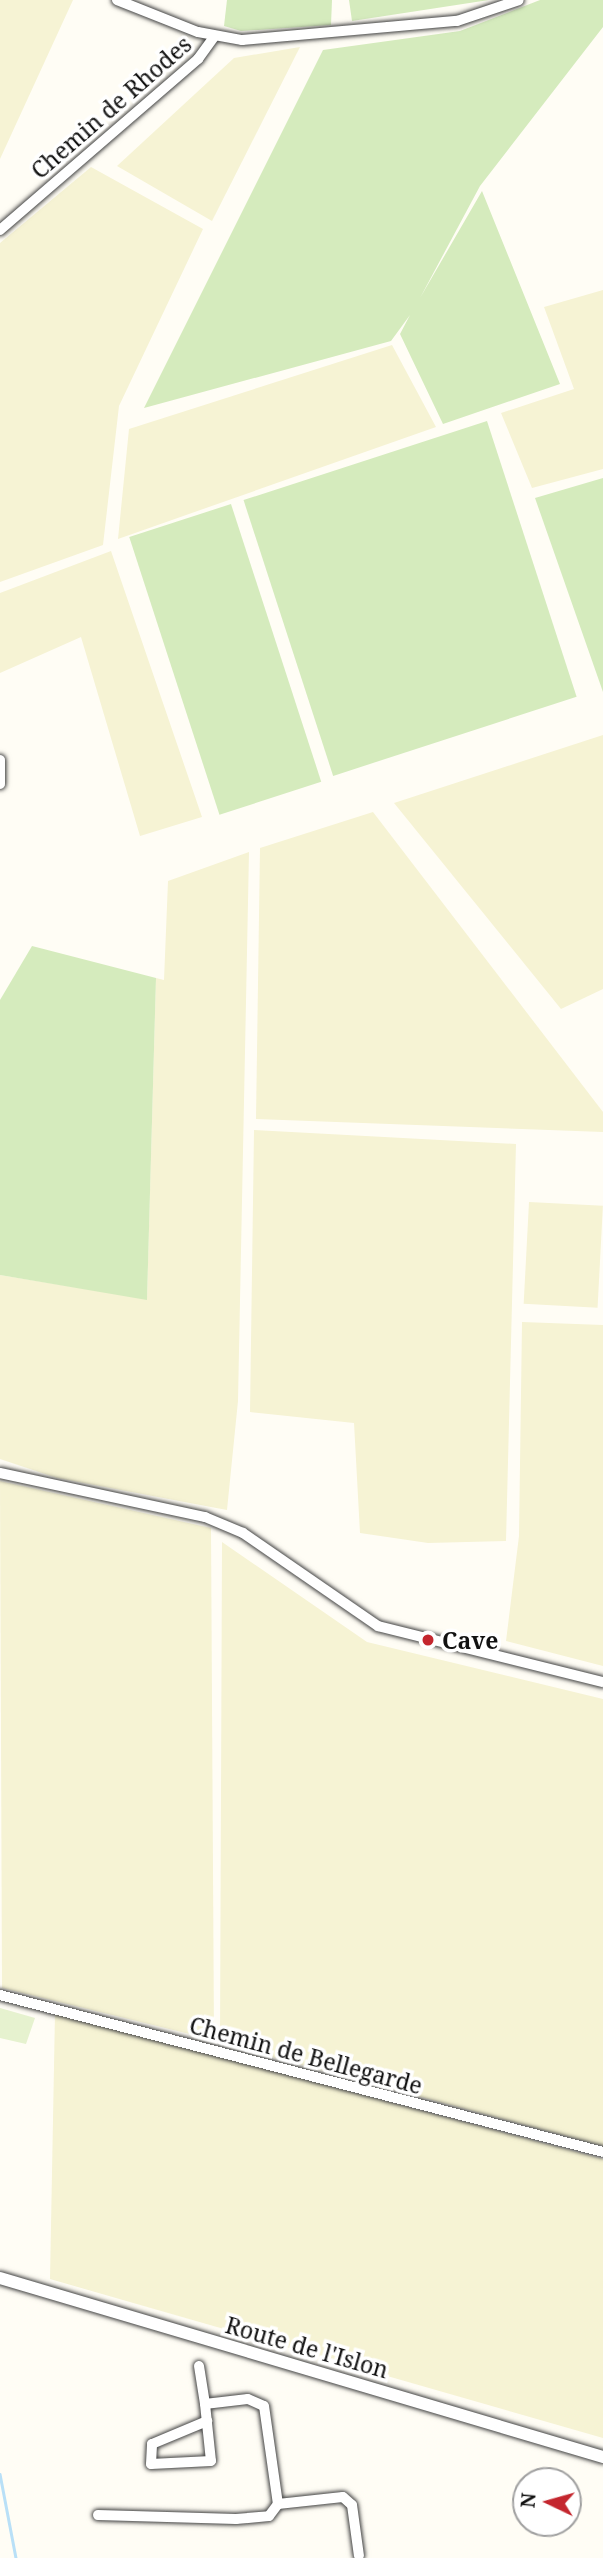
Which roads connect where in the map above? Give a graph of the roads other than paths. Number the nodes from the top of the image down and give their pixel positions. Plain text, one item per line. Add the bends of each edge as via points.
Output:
1 (117, 0) edge
2 (519, 0) edge
3 (214, 37) junction
4 (0, 230) edge
5 (0, 760) edge
6 (0, 784) edge
7 (0, 1474) edge
8 (603, 1682) edge
9 (0, 1995) edge
10 (603, 2152) edge
11 (0, 2278) edge
12 (199, 2366) dead end
13 (205, 2404) junction
14 (206, 2421) junction
15 (603, 2456) edge
16 (278, 2504) junction
17 (98, 2515) dead end
18 (359, 2556) dead end

1 - 3 street
2 - 3 street via 422,26 272,40
3 - 4 street, Chemin de Rhodes via 198,59
5 - 6 street
7 - 8 street via 205,1517 243,1533 378,1626
9 - 10 street, Chemin de Bellegarde
11 - 15 street, Route de l'Islon
12 - 13 street
13 - 14 street
13 - 16 street via 248,2399 264,2406
14 - 14 street via 152,2444 151,2464 211,2460
16 - 17 street via 269,2516 236,2519
16 - 18 street via 348,2499

